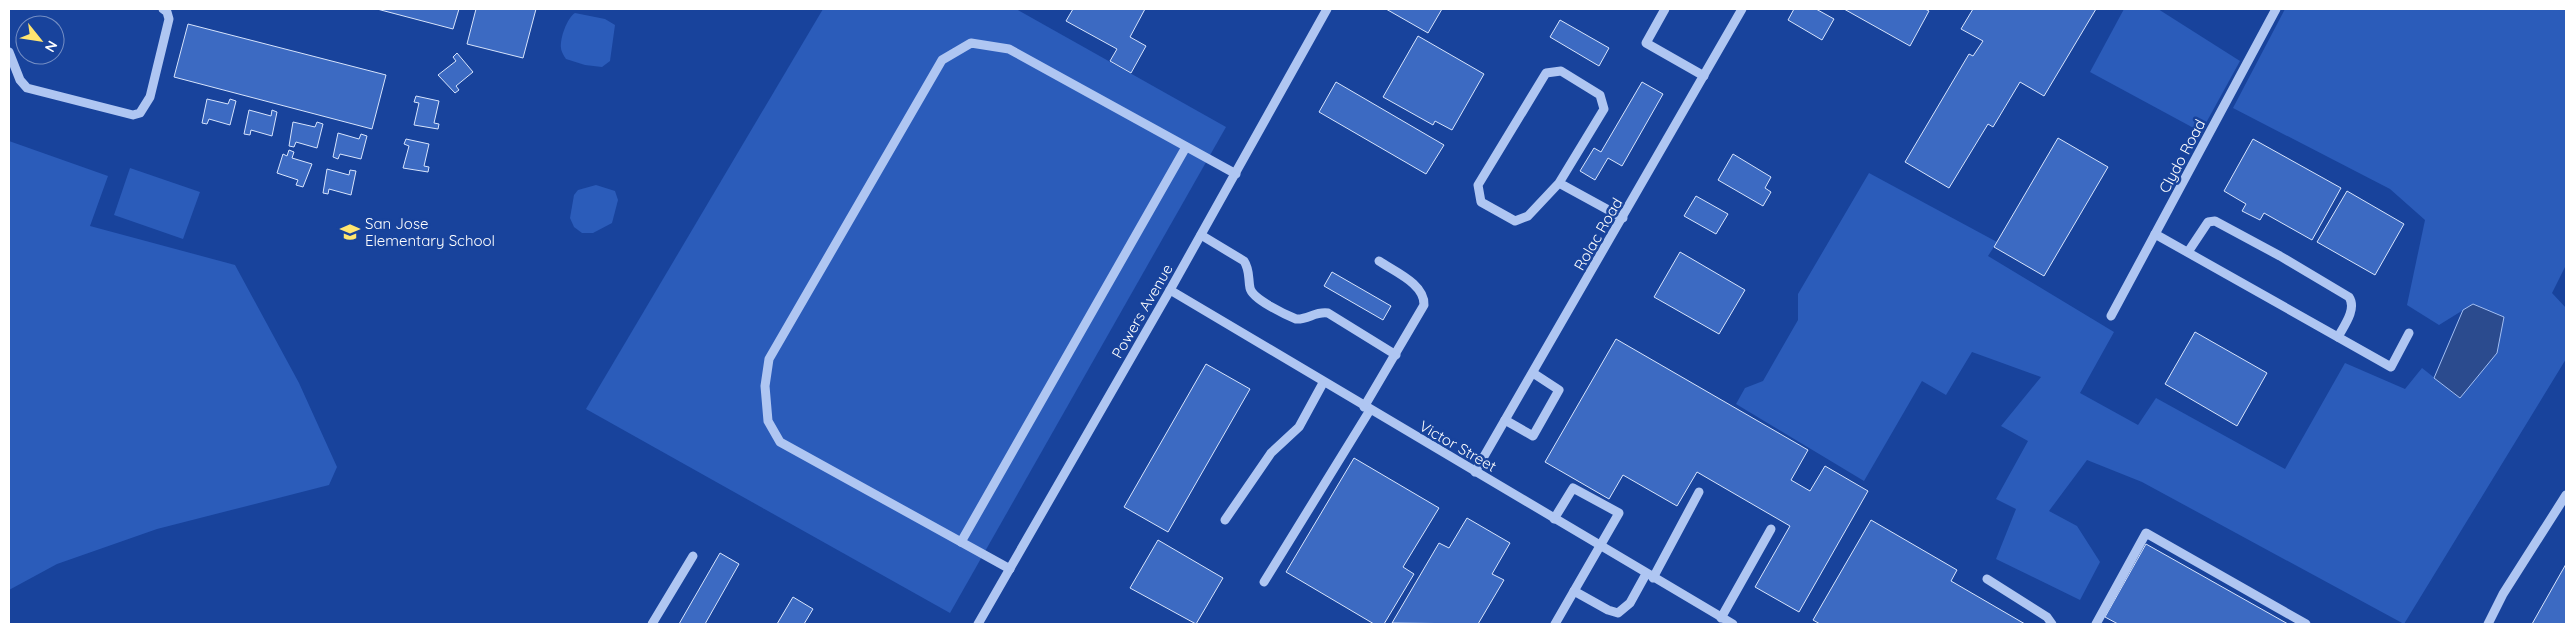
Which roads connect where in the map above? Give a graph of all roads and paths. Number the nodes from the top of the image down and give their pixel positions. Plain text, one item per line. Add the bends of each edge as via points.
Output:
1 (164, 9) edge
2 (1327, 9) edge
3 (1665, 9) edge
4 (1742, 9) edge
5 (2276, 9) edge
6 (9, 52) edge
7 (1704, 76) junction
8 (1186, 146) junction
9 (1236, 174) junction
10 (1559, 183) junction
11 (1623, 218) junction
12 (2155, 234) junction
13 (1201, 235) junction
14 (2188, 252) junction
15 (1379, 261) dead end
16 (1170, 290) junction
17 (2111, 316) dead end
18 (2409, 333) dead end
19 (2338, 337) junction
20 (1396, 355) junction
21 (1533, 373) junction
22 (1323, 383) junction
23 (1367, 409) junction
24 (1505, 420) junction
25 (1475, 472) junction
26 (1699, 492) dead end
27 (2566, 495) edge
28 (1554, 519) junction
29 (1225, 520) dead end
30 (1771, 528) dead end
31 (961, 542) junction
32 (1600, 547) junction
33 (692, 556) dead end
34 (1010, 569) junction
35 (1649, 576) junction
36 (1987, 579) dead end
37 (1264, 582) dead end
38 (1574, 591) junction
39 (1721, 618) junction
40 (652, 624) edge
41 (978, 624) edge
42 (1554, 624) edge
43 (1733, 624) edge
44 (2052, 624) edge
45 (2096, 624) edge
46 (2306, 624) edge
47 (2488, 624) edge

1 - 6 street via 169,19 150,97 140,113 133,115 28,88 20,80
2 - 9 street, Powers Avenue
3 - 7 street via 1646,43
4 - 7 street, Rolac Road
5 - 12 street, Clydo Road
7 - 11 street, Rolac Road
8 - 9 street
8 - 31 street
8 - 31 street via 1009,49 971,43 942,60 774,350 769,359 765,386 768,421 780,442
9 - 13 street, Powers Avenue
10 - 10 street via 1604,109 1600,95 1561,71 1546,73 1478,185 1481,202 1515,221 1528,216
10 - 11 street
11 - 21 street, Rolac Road
12 - 14 street
12 - 17 street, Clydo Road
13 - 16 street, Powers Avenue
13 - 20 street via 1244,261 1250,290 1255,296 1296,319 1318,311 1328,313
14 - 19 street
14 - 19 street via 2208,222 2214,221 2280,256 2352,302 2352,309
15 - 20 street via 1417,287 1425,298 1420,317
16 - 22 street, Victor Street
16 - 34 street, Powers Avenue
18 - 19 street via 2391,367
20 - 23 street
21 - 24 street, Rolac Road
21 - 24 street via 1559,390 1532,436
22 - 23 street, Victor Street
22 - 29 street via 1299,427 1272,454
23 - 25 street, Victor Street
23 - 37 street
24 - 25 street, Rolac Road
25 - 28 street, Victor Street
26 - 35 street
27 - 47 street
28 - 32 street, Victor Street
28 - 32 street via 1573,488 1619,513
30 - 39 street
31 - 34 street
32 - 35 street, Victor Street
32 - 38 street
33 - 40 street
34 - 41 street, Powers Avenue
35 - 38 street via 1630,603 1618,613
35 - 39 street, Victor Street
36 - 44 street via 2047,617
38 - 42 street
39 - 43 street, Victor Street
45 - 46 street via 2146,533

